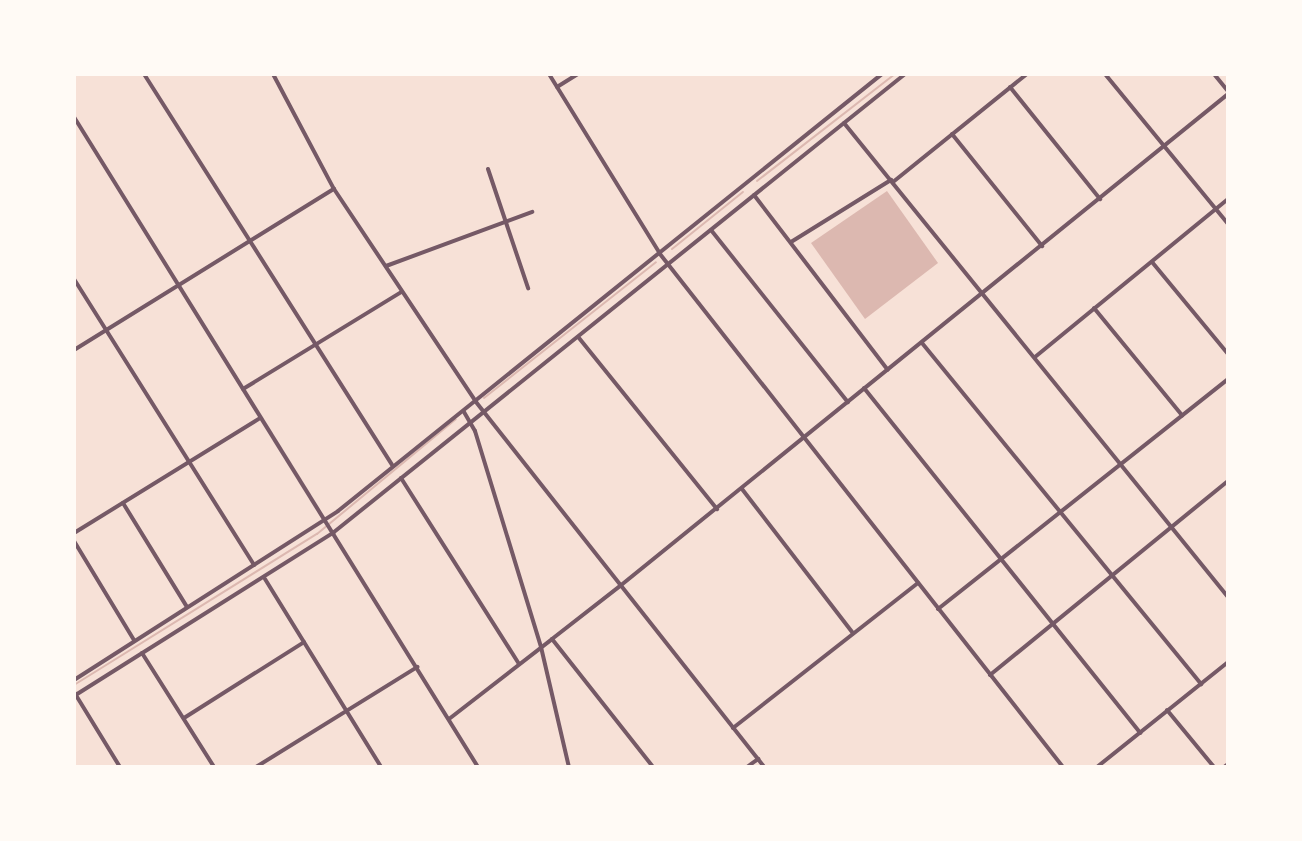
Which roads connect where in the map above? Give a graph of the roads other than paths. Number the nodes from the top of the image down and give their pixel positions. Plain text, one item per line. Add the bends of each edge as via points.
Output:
1 (144, 74) edge
2 (273, 74) edge
3 (549, 74) edge
4 (578, 74) edge
5 (882, 74) edge
6 (905, 74) edge
7 (1027, 74) edge
8 (1105, 74) edge
9 (1214, 74) edge
10 (557, 87) junction
11 (1010, 87) junction
12 (1228, 92) edge
13 (74, 117) edge
14 (844, 123) junction
15 (952, 134) junction
16 (1164, 146) junction
17 (488, 169) dead end
18 (892, 181) junction
19 (334, 189) junction
20 (754, 195) junction
21 (1100, 199) junction
22 (1228, 199) edge
23 (1216, 209) junction
24 (532, 212) dead end
25 (505, 222) junction
26 (1228, 224) edge
27 (711, 230) junction
28 (249, 241) junction
29 (790, 243) junction
30 (1042, 246) junction
31 (664, 259) junction
32 (1152, 262) junction
33 (386, 266) junction
34 (74, 279) edge
35 (177, 285) junction
36 (528, 288) dead end
37 (401, 292) junction
38 (982, 293) junction
39 (1094, 308) junction
40 (106, 331) junction
41 (579, 338) junction
42 (922, 343) junction
43 (314, 344) junction
44 (74, 350) edge
45 (1228, 354) edge
46 (1034, 357) junction
47 (888, 370) junction
48 (1228, 379) edge
49 (864, 388) junction
50 (243, 390) junction
51 (476, 402) junction
52 (848, 402) junction
53 (464, 412) junction
54 (484, 412) junction
55 (1182, 415) junction
56 (260, 418) junction
57 (471, 422) junction
58 (805, 438) junction
59 (188, 460) junction
60 (392, 465) junction
61 (1120, 465) junction
62 (401, 478) junction
63 (1228, 481) edge
64 (742, 489) junction
65 (123, 503) junction
66 (717, 509) junction
67 (1061, 512) junction
68 (328, 518) junction
69 (1171, 528) junction
70 (334, 532) junction
71 (74, 533) edge
72 (74, 541) edge
73 (1002, 558) junction
74 (254, 565) junction
75 (1113, 576) junction
76 (265, 579) junction
77 (918, 583) junction
78 (620, 586) junction
79 (1228, 597) edge
80 (187, 607) junction
81 (938, 609) junction
82 (1053, 624) junction
83 (853, 634) junction
84 (552, 639) junction
85 (134, 640) junction
86 (304, 642) junction
87 (541, 647) junction
88 (142, 653) junction
89 (1228, 662) edge
90 (519, 664) junction
91 (417, 667) junction
92 (990, 675) junction
93 (74, 680) edge
94 (1201, 684) junction
95 (75, 694) edge
96 (1167, 710) junction
97 (347, 711) junction
98 (184, 718) junction
99 (449, 719) junction
100 (733, 728) junction
101 (1140, 733) junction
102 (758, 759) junction
103 (119, 764) edge
104 (108, 767) edge
105 (214, 767) edge
106 (256, 767) edge
107 (381, 767) edge
108 (478, 767) edge
109 (569, 767) edge
110 (653, 767) edge
111 (747, 767) edge
112 (764, 767) edge
113 (1063, 767) edge
114 (1097, 767) edge
115 (1214, 767) edge

1 - 28 street
2 - 19 street
3 - 10 street
4 - 10 street
5 - 31 street
6 - 14 street
7 - 11 street
8 - 16 street
9 - 12 street
10 - 31 street
11 - 15 street
11 - 21 street
12 - 16 street
13 - 35 street
14 - 18 street
14 - 20 street
15 - 18 street
15 - 30 street
16 - 21 street
16 - 23 street
17 - 25 street
18 - 29 street
18 - 38 street
19 - 28 street
19 - 33 street
20 - 27 street
20 - 29 street
21 - 30 street
22 - 23 street
23 - 26 street
23 - 32 street
24 - 25 street
25 - 33 street
25 - 36 street
27 - 31 street
27 - 52 street
28 - 35 street
28 - 43 street
29 - 47 street
30 - 38 street
31 - 41 street
31 - 51 street
31 - 58 street
32 - 39 street
32 - 45 street
33 - 37 street
34 - 40 street
35 - 40 street
35 - 50 street
37 - 43 street
37 - 51 street
38 - 42 street
38 - 46 street
39 - 46 street
39 - 55 street
40 - 44 street
40 - 59 street
41 - 54 street
41 - 66 street
42 - 47 street
42 - 67 street
43 - 50 street
43 - 60 street
46 - 61 street
47 - 49 street
48 - 55 street
49 - 52 street
49 - 73 street
50 - 56 street
51 - 53 street
51 - 54 street
52 - 58 street
53 - 57 street
53 - 60 street
54 - 57 street
54 - 78 street
55 - 61 street
56 - 59 street
56 - 68 street
57 - 62 street
57 - 87 street
58 - 64 street
58 - 77 street
59 - 65 street
59 - 74 street
60 - 68 street
61 - 67 street
61 - 69 street
62 - 70 street
62 - 90 street
63 - 69 street
64 - 66 street
64 - 83 street
65 - 71 street
65 - 80 street
66 - 78 street
67 - 73 street
67 - 75 street
68 - 70 street
68 - 74 street
69 - 75 street
69 - 79 street
70 - 76 street
70 - 91 street
72 - 85 street
73 - 81 street
73 - 82 street
74 - 80 street
75 - 82 street
75 - 94 street
76 - 86 street
76 - 88 street
77 - 81 street
77 - 83 street
78 - 84 street
78 - 100 street
80 - 85 street
81 - 92 street
82 - 92 street
82 - 101 street
83 - 100 street
84 - 87 street
84 - 110 street
85 - 93 street
86 - 97 street
86 - 98 street
87 - 90 street
87 - 109 street
88 - 95 street
88 - 98 street
89 - 94 street
90 - 99 street
91 - 97 street
91 - 99 street
92 - 113 street
94 - 96 street
95 - 103 street
96 - 101 street
96 - 115 street
97 - 106 street
97 - 107 street
98 - 105 street
99 - 108 street
100 - 102 street
101 - 114 street
102 - 111 street
102 - 112 street
103 - 104 street

